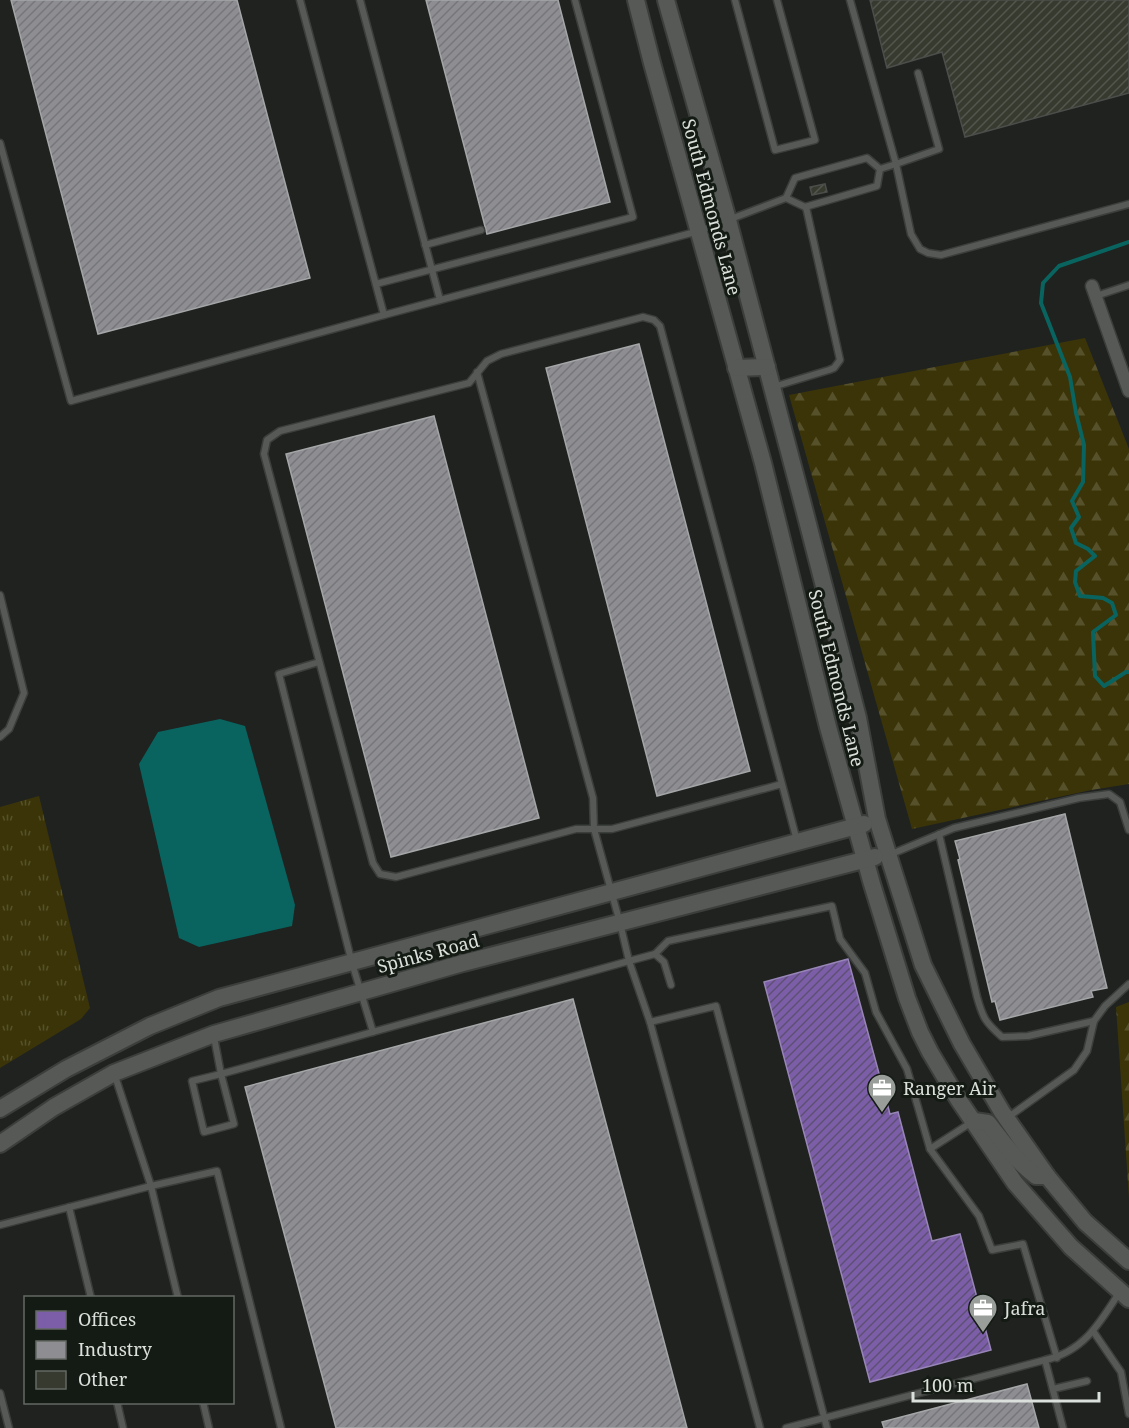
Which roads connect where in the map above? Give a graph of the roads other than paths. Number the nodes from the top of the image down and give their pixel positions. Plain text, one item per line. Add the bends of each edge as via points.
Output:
1 (300, 0) edge
2 (360, 0) edge
3 (575, 0) edge
4 (636, 0) edge
5 (666, 0) edge
6 (735, 0) edge
7 (777, 0) edge
8 (850, 0) edge
9 (918, 73) dead end
10 (0, 143) edge
11 (896, 164) junction
12 (880, 169) junction
13 (786, 198) junction
14 (1129, 204) edge
15 (806, 207) junction
16 (728, 220) junction
17 (481, 230) dead end
18 (699, 231) junction
19 (425, 245) junction
20 (432, 269) junction
21 (376, 284) junction
22 (1129, 285) edge
23 (1094, 291) joint
24 (440, 300) junction
25 (384, 315) junction
26 (767, 367) junction
27 (736, 368) junction
28 (477, 372) junction
29 (772, 387) junction
30 (1129, 391) edge
31 (0, 595) edge
32 (319, 662) junction
33 (0, 737) edge
34 (782, 784) junction
35 (877, 819) junction
36 (856, 826) junction
37 (594, 829) junction
38 (1129, 830) edge
39 (939, 834) junction
40 (797, 842) junction
41 (888, 855) junction
42 (865, 859) junction
43 (611, 892) junction
44 (620, 923) junction
45 (655, 954) junction
46 (629, 961) junction
47 (352, 963) junction
48 (1129, 984) edge
49 (671, 985) dead end
50 (360, 992) junction
51 (1094, 1021) junction
52 (650, 1023) junction
53 (373, 1032) junction
54 (214, 1034) junction
55 (101, 1052) junction
56 (114, 1072) junction
57 (221, 1074) junction
58 (0, 1109) edge
59 (1007, 1118) junction
60 (974, 1121) junction
61 (0, 1144) edge
62 (930, 1149) junction
63 (1047, 1176) junction
64 (151, 1186) junction
65 (69, 1207) junction
66 (0, 1225) edge
67 (1129, 1261) edge
68 (1126, 1293) edge
69 (91, 1296) edge
70 (178, 1296) edge
71 (1093, 1331) junction
72 (1057, 1358) junction
73 (1045, 1360) junction
74 (1087, 1381) dead end
75 (1053, 1389) junction
76 (0, 1393) edge
77 (117, 1404) edge
78 (203, 1404) edge
79 (1129, 1414) edge
80 (824, 1417) junction
81 (9, 1428) edge
82 (123, 1428) edge
83 (209, 1428) edge
84 (281, 1428) edge
85 (760, 1428) edge
86 (786, 1428) edge
87 (827, 1428) edge
88 (1063, 1428) edge

1 - 21 lane
2 - 19 lane
3 - 20 lane via 633,217
4 - 18 main road, South Edmonds Lane
5 - 16 main road, South Edmonds Lane
6 - 7 lane via 775,150 815,140
8 - 11 lane
9 - 11 lane via 939,149
10 - 25 lane via 71,401
11 - 12 lane
11 - 14 lane via 911,234 920,249 928,253 940,255
12 - 13 lane via 867,158 795,178
12 - 15 lane via 878,186
13 - 15 lane
13 - 16 lane
15 - 29 lane via 840,360 829,370
16 - 18 lane
16 - 26 main road, South Edmonds Lane
17 - 19 lane
18 - 24 lane
18 - 27 main road, South Edmonds Lane
19 - 20 lane
20 - 21 lane
20 - 24 lane
21 - 25 lane
22 - 23 lane
23 - 30 street
24 - 25 lane
26 - 27 main road
26 - 29 main road, South Edmonds Lane
27 - 36 main road, South Edmonds Lane
28 - 32 lane via 469,383 280,431 267,440 264,454
28 - 34 lane via 501,354 643,317 660,326
28 - 37 lane via 593,798
29 - 35 main road, South Edmonds Lane via 858,718
31 - 33 lane via 24,693 9,729
32 - 37 lane via 373,863 380,874 396,877 576,829
32 - 47 lane via 279,674
34 - 37 lane via 612,829
34 - 40 lane
35 - 36 main road, Spinks Road
35 - 41 main road, South Edmonds Lane
36 - 40 main road, Spinks Road
36 - 42 main road, South Edmonds Lane
37 - 43 lane
38 - 39 lane via 1120,802 1109,794
39 - 41 lane
39 - 51 lane via 977,997 990,1026 1002,1037 1028,1036
40 - 43 main road, Spinks Road
41 - 42 main road, Spinks Road
41 - 59 main road, South Edmonds Lane via 923,965 962,1044
42 - 44 main road, Spinks Road
42 - 60 main road, South Edmonds Lane via 920,1032
43 - 44 lane
43 - 47 main road, Spinks Road
44 - 46 lane
44 - 50 main road, Spinks Road
45 - 46 lane
45 - 49 lane via 664,962
45 - 62 lane via 668,941 832,906 840,939 865,974 876,1012 907,1069
46 - 52 lane
46 - 53 lane
47 - 50 lane
47 - 55 main road, Spinks Road via 219,998 150,1026
48 - 51 lane via 1104,1006
50 - 53 lane
50 - 54 main road, Spinks Road
51 - 59 lane via 1087,1051 1074,1070
52 - 80 lane via 716,1006
52 - 85 lane
53 - 57 lane
54 - 56 main road, Spinks Road
54 - 57 lane
55 - 56 main road
55 - 58 main road, Spinks Road
56 - 61 main road, Spinks Road
56 - 64 lane
57 - 57 lane via 192,1081 204,1132 234,1124
59 - 63 main road, South Edmonds Lane
60 - 62 lane
60 - 63 main road via 988,1123 1024,1167 1036,1176
60 - 68 main road, South Edmonds Lane via 1015,1183 1071,1247
62 - 72 lane via 979,1216 992,1250 1023,1244
63 - 67 main road, South Edmonds Lane via 1084,1222
64 - 65 lane
64 - 70 lane
64 - 84 lane via 217,1171
65 - 66 lane
65 - 69 lane
68 - 71 lane
71 - 72 lane
71 - 79 lane via 1121,1372
72 - 73 lane
73 - 75 lane
73 - 80 lane
74 - 75 lane
75 - 88 lane
76 - 81 lane
77 - 82 lane
78 - 83 lane
80 - 86 lane
80 - 87 lane

